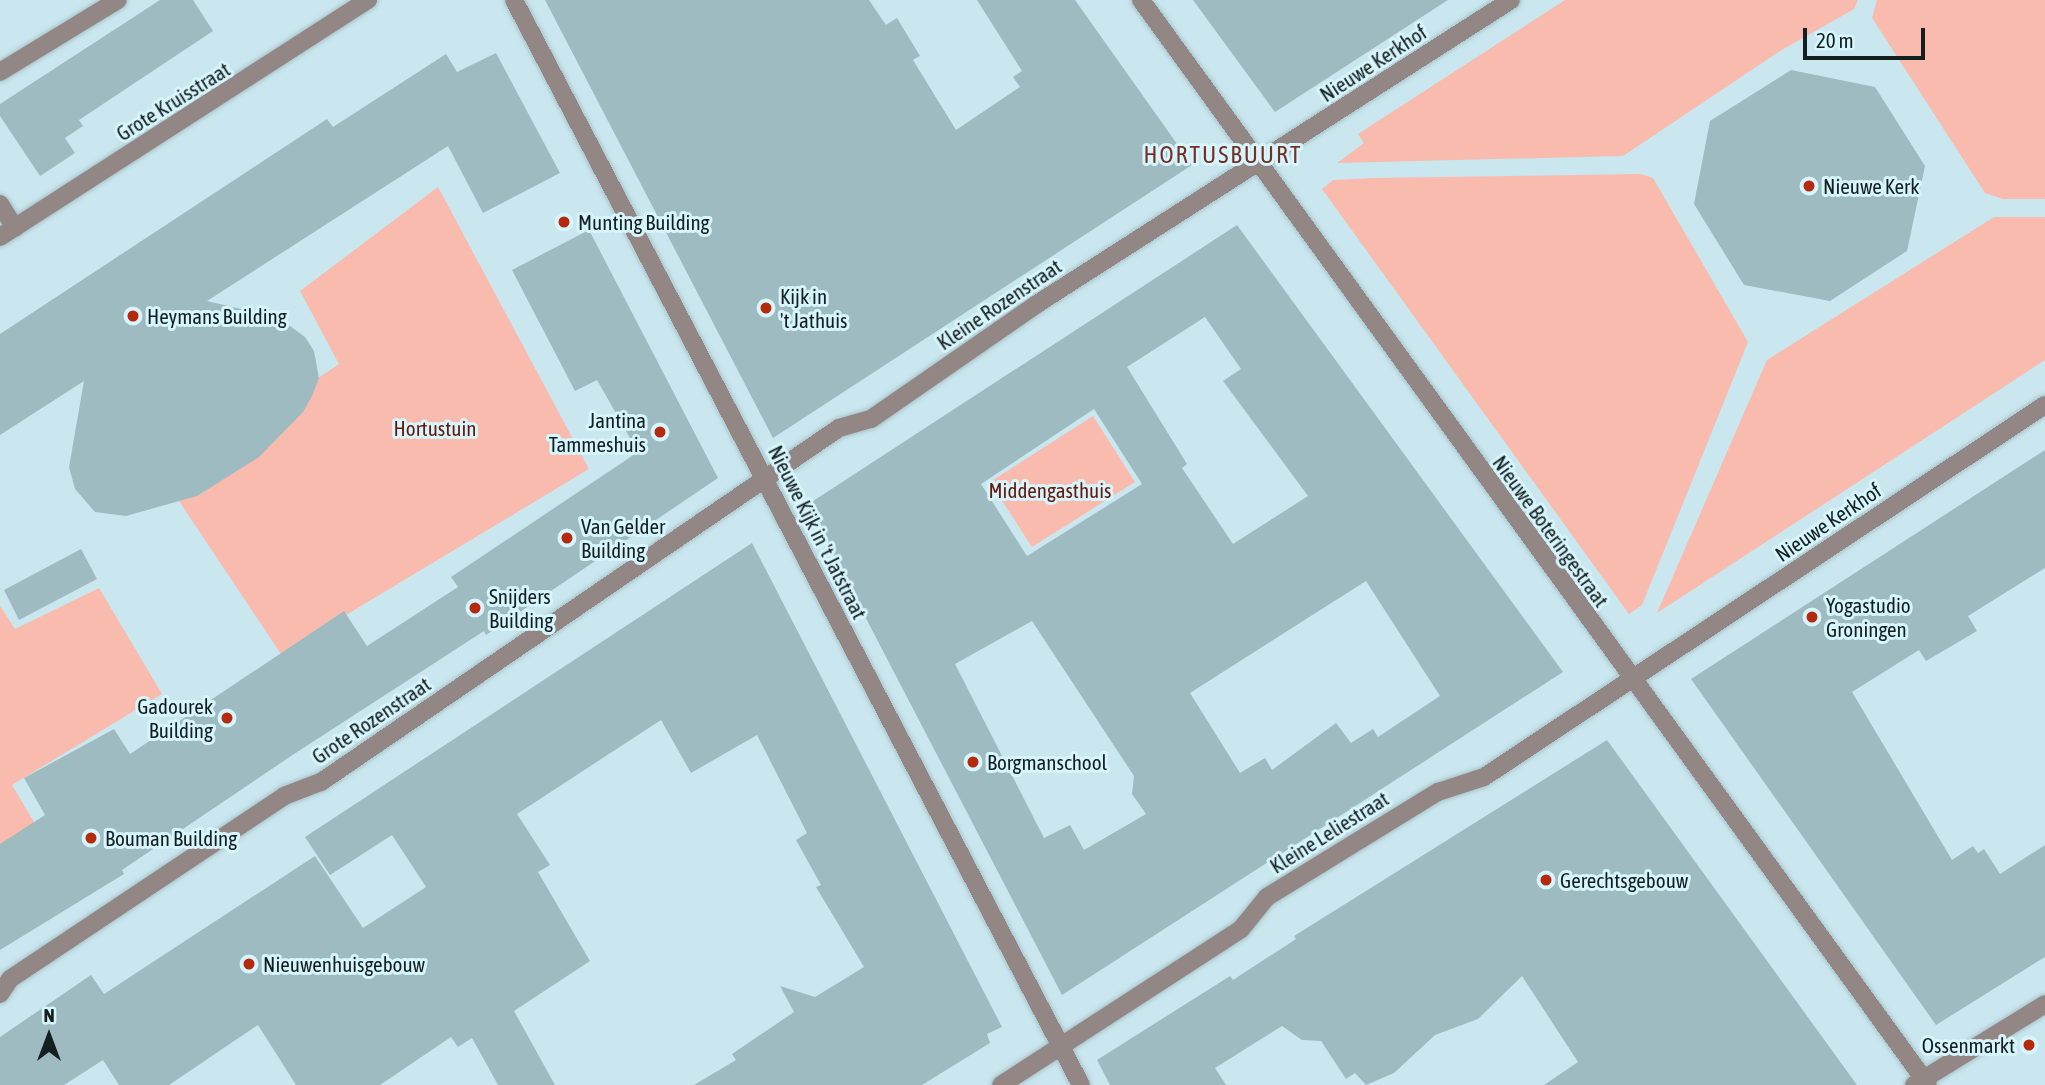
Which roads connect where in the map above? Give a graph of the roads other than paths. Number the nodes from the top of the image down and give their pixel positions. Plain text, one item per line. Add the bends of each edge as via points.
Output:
1 (118, 0) edge
2 (368, 0) edge
3 (514, 0) edge
4 (1141, 0) edge
5 (1511, 0) edge
6 (0, 72) edge
7 (1258, 165) junction
8 (0, 204) edge
9 (8, 232) edge
10 (2045, 405) edge
11 (767, 480) junction
12 (1635, 676) junction
13 (0, 994) edge
14 (2045, 1004) edge
15 (1061, 1047) junction
16 (1922, 1083) edge
17 (1001, 1085) edge
18 (1080, 1085) edge

1 - 6 street
2 - 9 street, Grote Kruisstraat
3 - 11 street, Nieuwe Kijk in 't Jatstraat
4 - 7 street, Nieuwe Boteringestraat
5 - 7 street, Nieuwe Kerkhof
7 - 11 street, Kleine Rozenstraat via 1037,304 871,419 839,428
7 - 12 street, Nieuwe Boteringestraat via 1598,635
8 - 9 street
10 - 12 street, Nieuwe Kerkhof
11 - 13 street, Grote Rozenstraat via 321,782 284,796 22,971
11 - 15 street, Nieuwe Kijk in 't Jatstraat
12 - 15 street, Kleine Leliestraat via 1484,777 1438,792 1267,897 1241,929
12 - 16 street, Nieuwe Boteringestraat
14 - 16 street
15 - 17 street, Kleine Leliestraat
15 - 18 street, Nieuwe Kijk in 't Jatstraat

